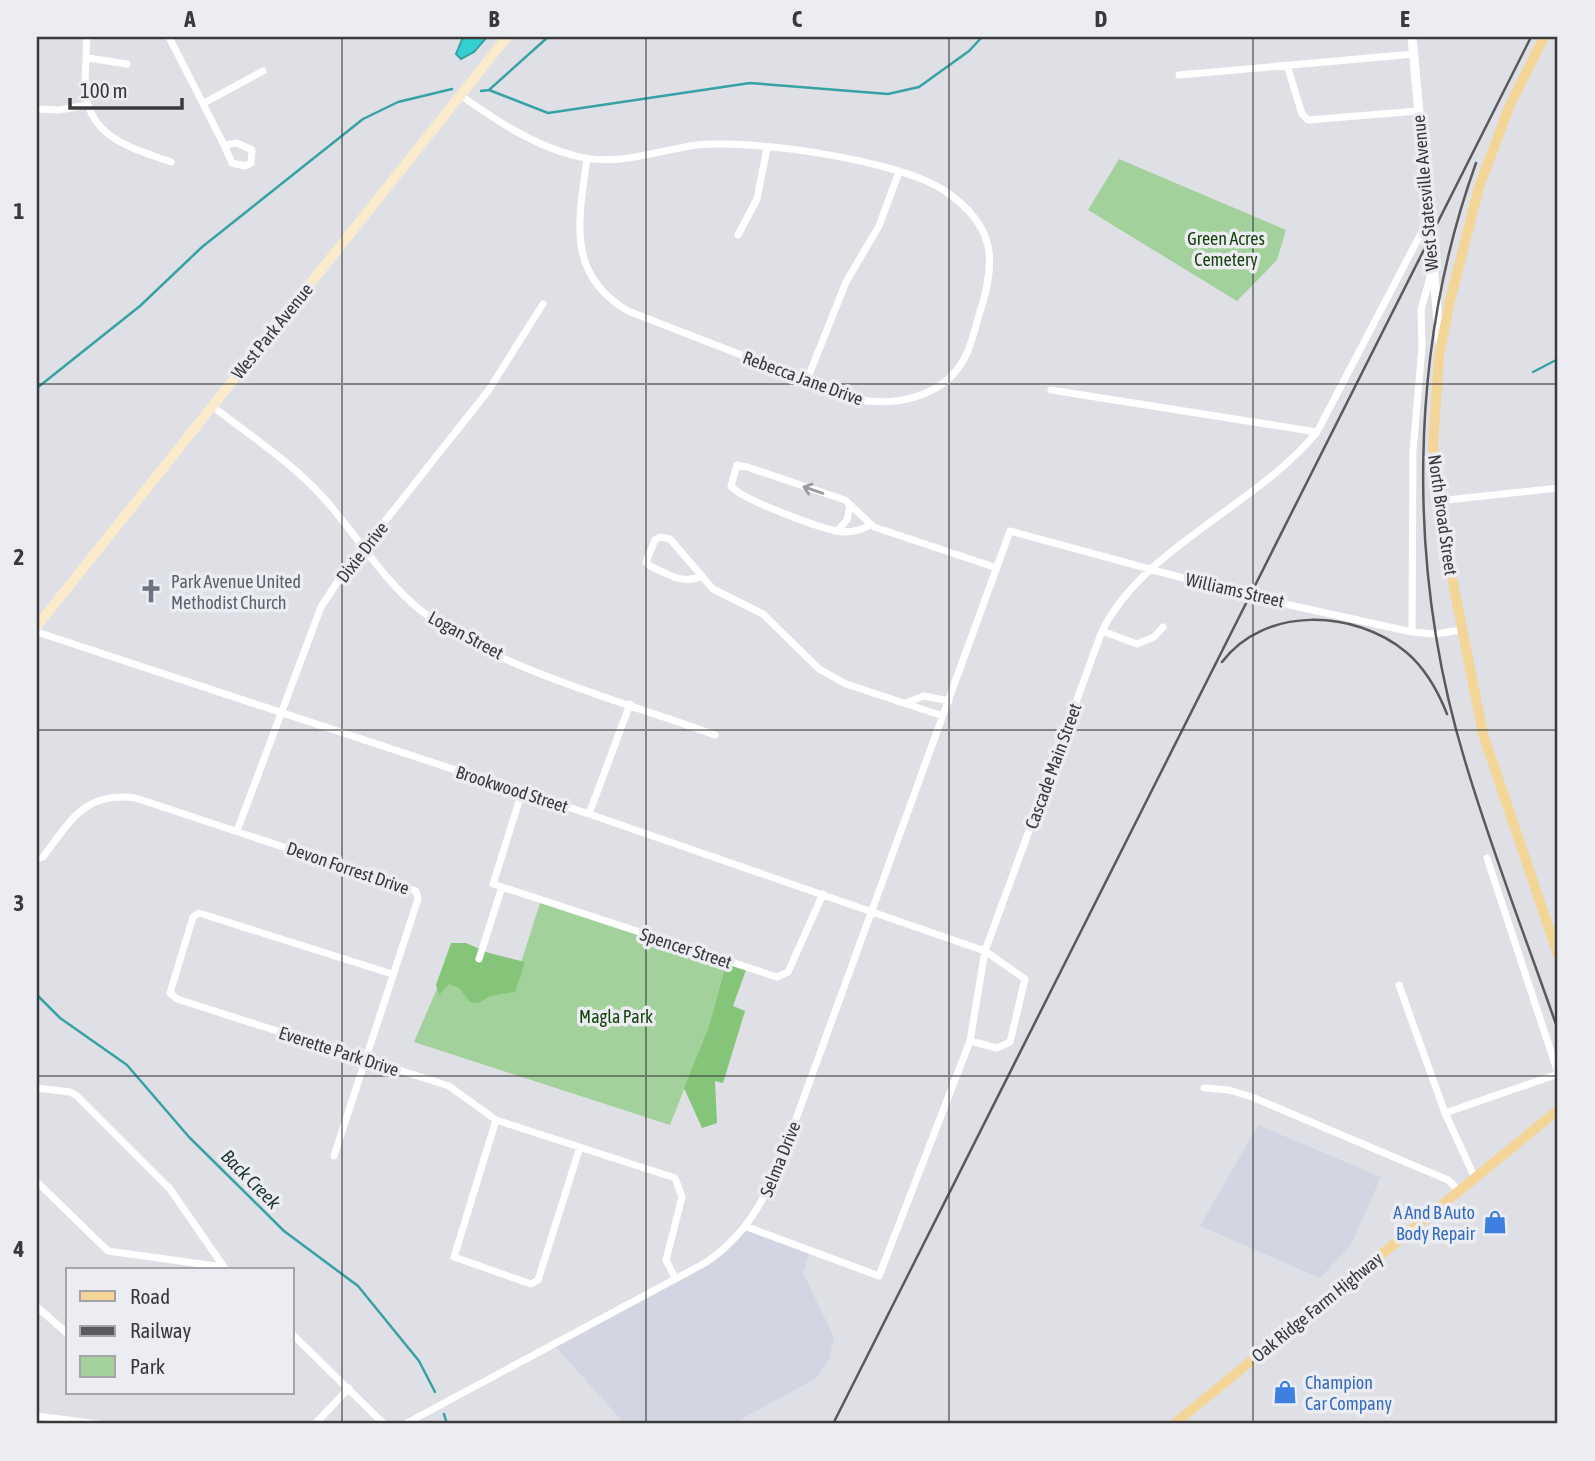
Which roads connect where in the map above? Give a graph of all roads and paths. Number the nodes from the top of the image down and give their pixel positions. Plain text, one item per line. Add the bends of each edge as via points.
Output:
1 (86, 37) edge
2 (169, 37) edge
3 (507, 37) edge
4 (1412, 37) edge
5 (1544, 37) edge
6 (1414, 54) junction
7 (88, 58) junction
8 (127, 64) dead end
9 (1287, 65) junction
10 (263, 71) dead end
11 (1179, 75) dead end
12 (460, 95) junction
13 (204, 103) junction
14 (88, 105) junction
15 (37, 109) edge
16 (1418, 111) junction
17 (224, 145) dead end
18 (767, 148) junction
19 (587, 158) junction
20 (171, 162) dead end
21 (899, 173) junction
22 (1429, 217) junction
23 (737, 235) dead end
24 (1432, 269) junction
25 (543, 304) dead end
26 (1441, 349) junction
27 (807, 380) junction
28 (1051, 390) dead end
29 (212, 406) junction
30 (1317, 432) junction
31 (1558, 488) edge
32 (1437, 501) junction
33 (850, 505) junction
34 (870, 525) junction
35 (837, 531) junction
36 (1010, 531) joint
37 (364, 548) junction
38 (997, 568) junction
39 (1149, 570) junction
40 (702, 576) junction
41 (37, 626) edge
42 (1163, 627) dead end
43 (1461, 630) junction
44 (1102, 631) junction
45 (37, 632) edge
46 (1412, 632) junction
47 (949, 701) junction
48 (905, 703) junction
49 (630, 704) junction
50 (280, 713) junction
51 (943, 716) junction
52 (715, 735) dead end
53 (522, 792) junction
54 (589, 814) junction
55 (237, 831) junction
56 (1487, 858) dead end
57 (37, 859) edge
58 (502, 887) junction
59 (823, 894) junction
60 (872, 912) junction
61 (985, 951) junction
62 (1558, 955) edge
63 (479, 959) dead end
64 (392, 974) junction
65 (1399, 985) dead end
66 (970, 1041) junction
67 (365, 1059) junction
68 (1558, 1073) edge
69 (37, 1087) edge
70 (1205, 1088) dead end
71 (1558, 1110) edge
72 (1445, 1113) junction
73 (496, 1120) junction
74 (580, 1147) junction
75 (334, 1156) dead end
76 (1475, 1178) junction
77 (37, 1182) edge
78 (1460, 1191) junction
79 (747, 1227) junction
80 (218, 1268) edge
81 (223, 1268) edge
82 (676, 1278) junction
83 (37, 1307) edge
84 (66, 1332) edge
85 (294, 1336) edge
86 (349, 1388) junction
87 (37, 1416) edge
88 (98, 1424) edge
89 (315, 1424) edge
90 (384, 1424) edge
91 (405, 1424) edge
92 (1174, 1424) edge

1 - 7 street
2 - 13 street
3 - 12 main road, West Park Avenue
4 - 6 street, West Statesville Avenue
5 - 26 main road, North Broad Street via 1510,105 1479,187
6 - 9 street
6 - 16 street, West Statesville Avenue
7 - 8 street
7 - 14 street
9 - 11 street
9 - 16 street via 1308,120
10 - 13 street
12 - 19 street, Rebecca Jane Drive via 502,124
12 - 29 main road, West Park Avenue
13 - 17 street
14 - 15 street
14 - 20 street via 108,135
16 - 22 street, West Statesville Avenue
18 - 19 street, Rebecca Jane Drive via 713,144 637,159
18 - 21 street, Rebecca Jane Drive via 849,156
18 - 23 street via 757,199
19 - 27 street, Rebecca Jane Drive via 578,230 589,272 602,290 628,311
21 - 27 street via 879,226 846,282
21 - 27 street, Rebecca Jane Drive via 942,188 980,223 988,241 989,285 966,355 944,382 903,400 876,404
22 - 24 street, West Statesville Avenue
22 - 30 street, Cascade Main Street
24 - 26 street, West Statesville Avenue
24 - 46 street via 1421,310 1413,451
25 - 37 street, Dixie Drive via 506,367
26 - 32 main road, North Broad Street via 1433,445
28 - 30 street
29 - 37 street, Logan Street via 301,475
29 - 41 main road, West Park Avenue
30 - 39 street, Cascade Main Street via 1296,458
31 - 32 street
32 - 43 main road, North Broad Street
33 - 34 street
33 - 35 street via 847,520
33 -> 35 street via 747,467 733,469 730,482 737,493
34 - 35 street
34 - 38 street
36 - 38 street, Selma Drive
36 - 39 street, Williams Street
37 - 49 street, Logan Street via 396,588 445,628 544,674
37 - 50 street, Dixie Drive via 321,607
38 - 47 street, Selma Drive
39 - 44 street, Cascade Main Street via 1127,590
39 - 46 street, Williams Street
40 - 40 street via 670,539 655,540 646,562 650,566 682,580
40 - 48 street via 713,590 774,623 819,669 846,684
42 - 44 street via 1137,644
43 - 46 street, Williams Street
43 - 62 main road, North Broad Street via 1483,734
44 - 61 street, Cascade Main Street
45 - 50 street, Brookwood Street
47 - 48 street via 924,696
47 - 51 street, Selma Drive
48 - 51 street
49 - 52 street, Logan Street
49 - 54 street
50 - 53 street, Brookwood Street
50 - 55 street, Dixie Drive
51 - 60 street, Selma Drive
53 - 54 street, Brookwood Street
53 - 58 street via 493,884
54 - 59 street, Brookwood Street
55 - 57 street, Devon Forrest Drive via 136,799 104,798 75,815
55 - 64 street, Devon Forrest Drive via 416,891 418,899
56 - 68 street
58 - 59 street, Spencer Street via 777,977 788,972
58 - 63 street
59 - 60 street, Brookwood Street
60 - 61 street, Brookwood Street
60 - 79 street, Selma Drive via 772,1182
61 - 66 street, Cascade Main Street
61 - 66 street, Brookwood Street via 1025,979 1010,1042 997,1048
64 - 67 street, Devon Forrest Drive
64 - 67 street, Everette Park Drive via 199,913 193,918 171,984 170,993 177,999
65 - 72 street
66 - 79 street, Cascade Main Street via 879,1276
67 - 73 street, Everette Park Drive via 449,1086
67 - 75 street, Devon Forrest Drive
68 - 72 street
69 - 81 street via 77,1096 170,1189
70 - 78 street via 1252,1097 1448,1180
71 - 76 main road, Oak Ridge Farm Highway
72 - 76 street
73 - 74 street, Everette Park Drive
73 - 74 street via 454,1257 531,1284 538,1280
74 - 82 street, Everette Park Drive via 668,1175 679,1184 682,1197 666,1260
76 - 78 main road, Oak Ridge Farm Highway
77 - 80 street via 108,1251
78 - 92 main road, Oak Ridge Farm Highway
79 - 82 street, Selma Drive via 723,1251
82 - 91 street, Selma Drive
83 - 84 street
85 - 86 street
86 - 89 street
86 - 90 street
87 - 88 street

